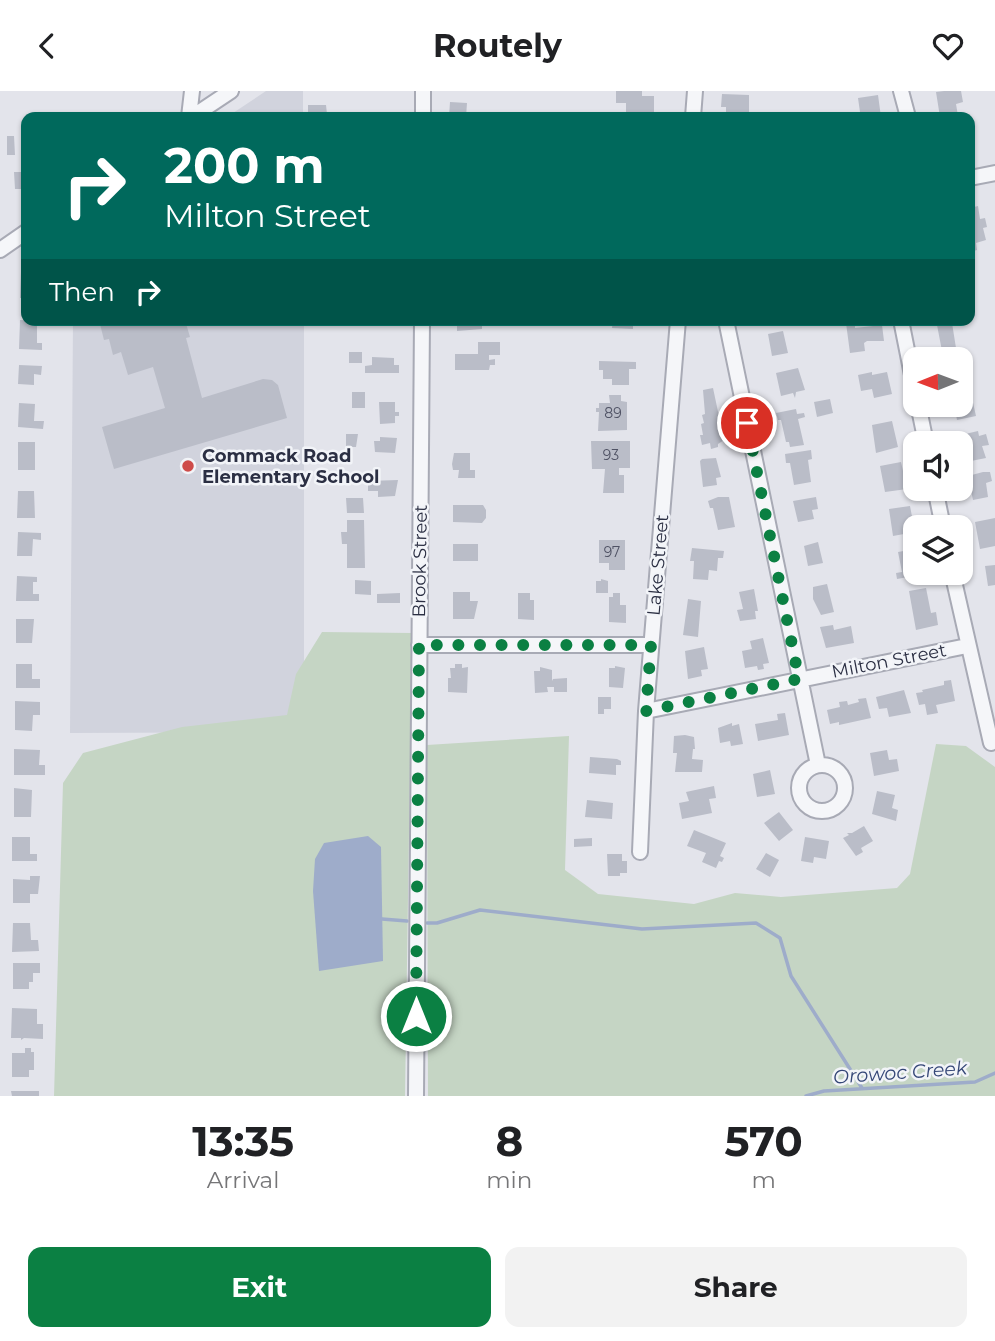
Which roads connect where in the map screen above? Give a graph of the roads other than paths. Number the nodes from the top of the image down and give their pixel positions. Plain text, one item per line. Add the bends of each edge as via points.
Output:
1 (192, 91) edge
2 (231, 91) edge
3 (423, 91) edge
4 (695, 91) edge
5 (901, 91) edge
6 (191, 112) edge
7 (199, 112) edge
8 (423, 112) edge
9 (693, 112) edge
10 (907, 112) edge
11 (995, 173) edge
12 (975, 177) edge
13 (21, 235) edge
14 (0, 250) edge
15 (422, 326) edge
16 (678, 326) edge
17 (727, 326) edge
18 (902, 326) edge
19 (906, 347) edge
20 (955, 585) edge
21 (419, 645) junction
22 (651, 645) junction
23 (967, 646) junction
24 (799, 679) junction
25 (646, 711) junction
26 (990, 743) dead end
27 (818, 765) dead end
28 (640, 852) dead end
29 (416, 1096) edge

1 - 6 street
2 - 7 street
3 - 8 street
4 - 9 street
5 - 10 street
11 - 12 street
13 - 14 street
15 - 21 street, Brook Street
16 - 22 street, Lake Street
17 - 24 street
18 - 19 street
20 - 23 street
21 - 22 street
21 - 29 street, Brook Street
22 - 25 street, Lake Street
23 - 24 street, Milton Street
23 - 26 street
24 - 25 street, Milton Street
24 - 27 street
25 - 28 street, Lake Street

